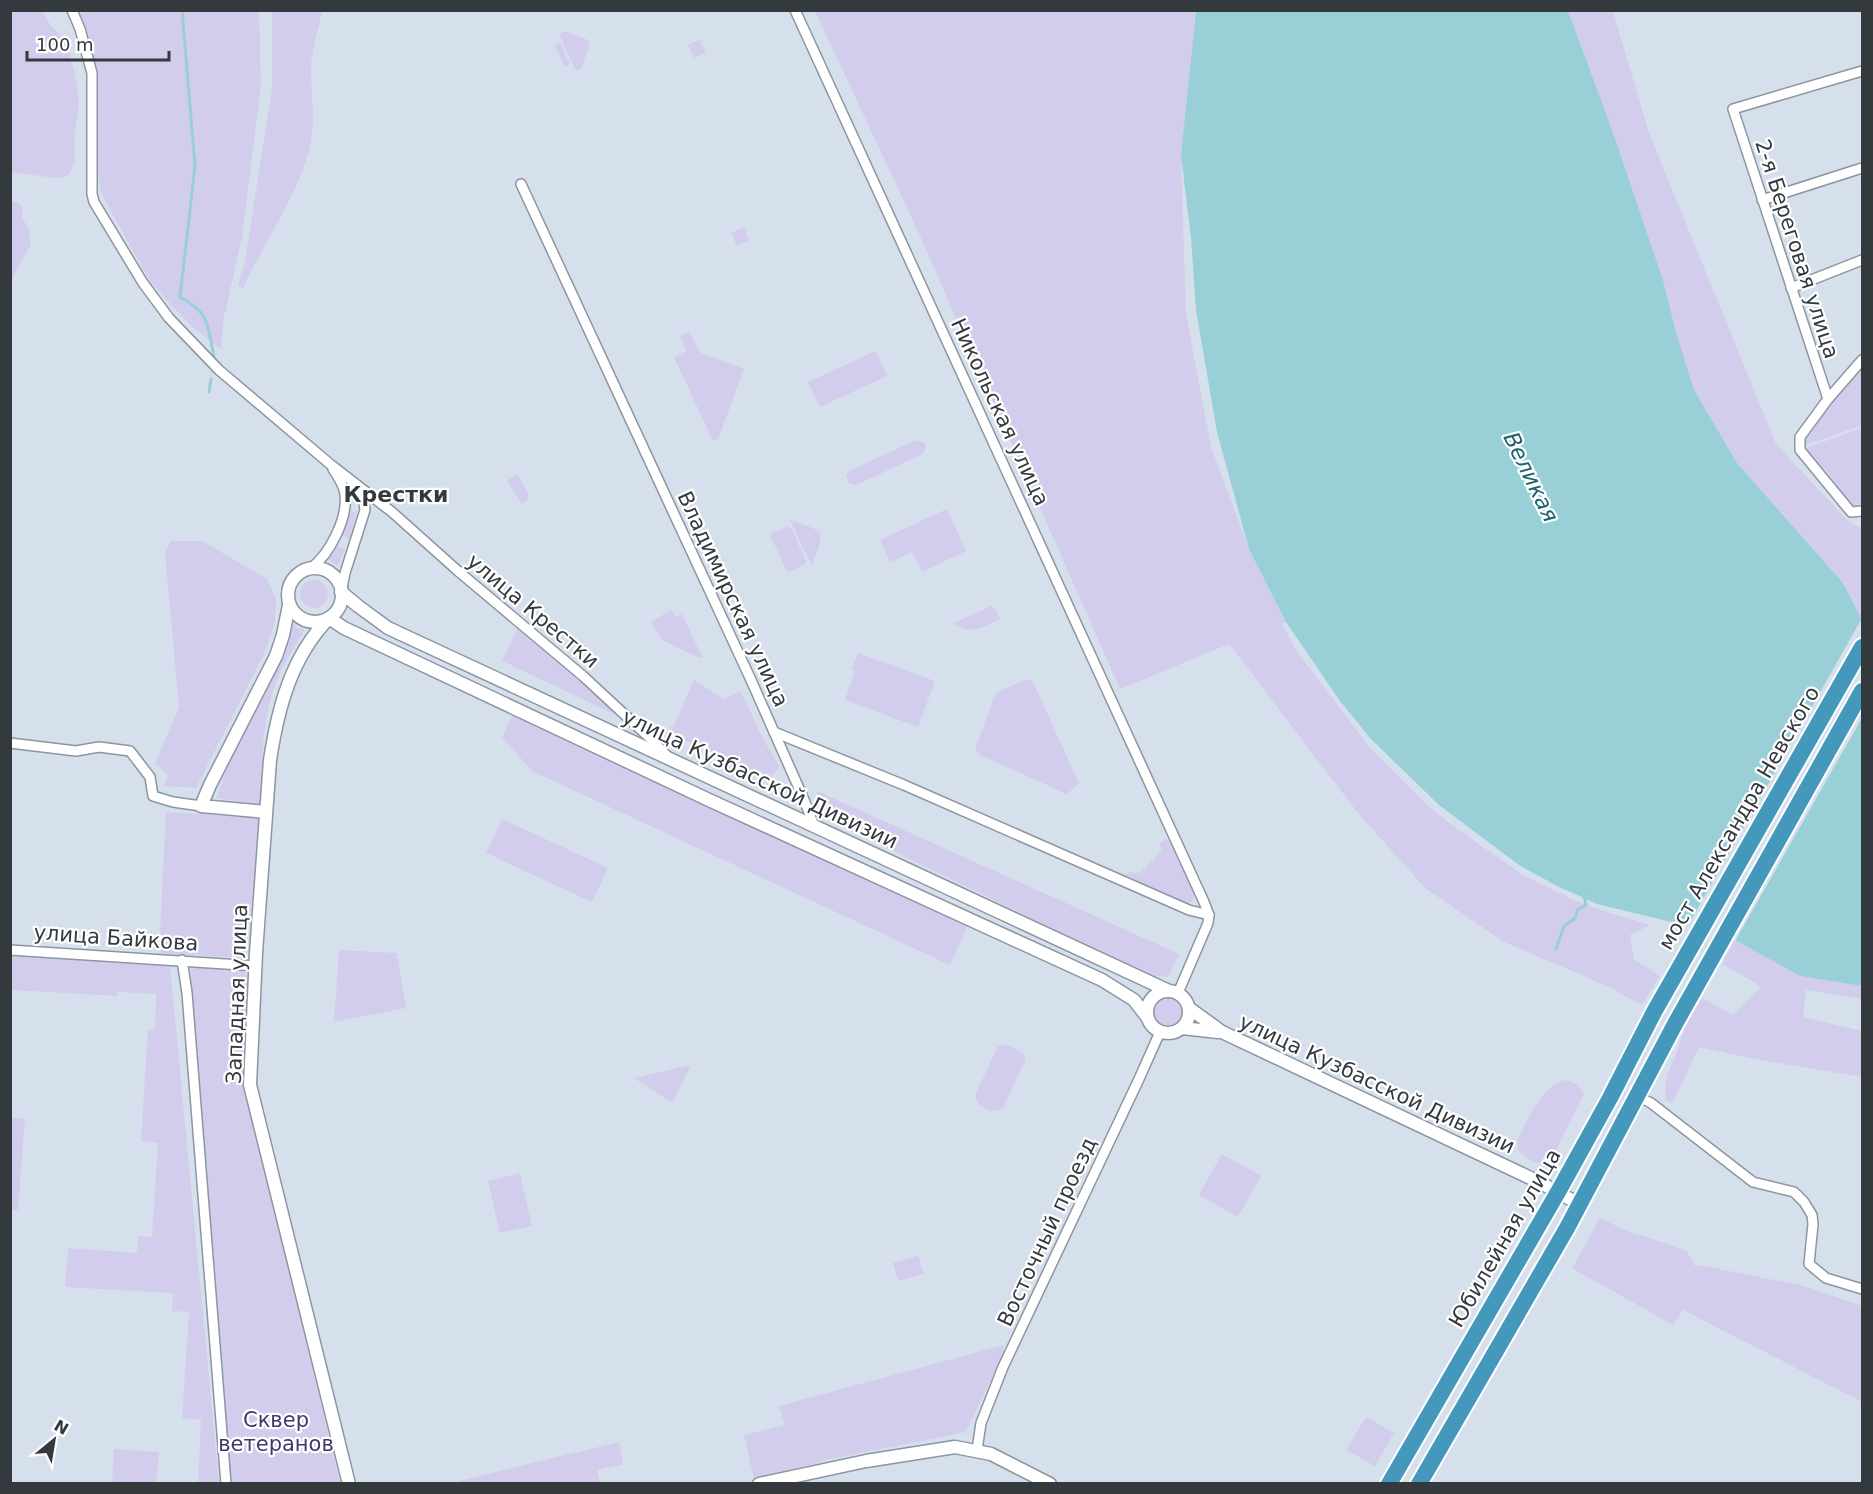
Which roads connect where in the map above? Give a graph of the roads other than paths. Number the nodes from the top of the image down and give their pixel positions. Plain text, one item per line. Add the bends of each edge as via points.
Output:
1 (72, 10) edge
2 (795, 10) edge
3 (1863, 71) edge
4 (1863, 168) edge
5 (521, 184) dead end
6 (1762, 200) junction
7 (1863, 260) edge
8 (1791, 288) junction
9 (1863, 360) edge
10 (1827, 399) junction
11 (330, 464) junction
12 (367, 496) junction
13 (345, 502) junction
14 (1863, 511) edge
15 (311, 568) junction
16 (341, 592) junction
17 (290, 605) junction
18 (329, 618) junction
19 (1863, 647) edge
20 (1863, 691) edge
21 (774, 732) junction
22 (10, 743) edge
23 (669, 758) junction
24 (201, 806) junction
25 (266, 812) junction
26 (814, 826) junction
27 (1209, 915) junction
28 (10, 950) edge
29 (182, 960) junction
30 (256, 966) junction
31 (1174, 992) junction
32 (1189, 1008) junction
33 (1654, 1012) joint
34 (1147, 1017) junction
35 (1182, 1028) junction
36 (1160, 1032) junction
37 (1222, 1032) junction
38 (1637, 1096) junction
39 (1558, 1192) junction
40 (1580, 1204) junction
41 (1863, 1289) edge
42 (977, 1450) junction
43 (226, 1484) edge
44 (349, 1484) edge
45 (759, 1484) edge
46 (1050, 1484) edge
47 (1389, 1484) edge
48 (1419, 1484) edge

1 - 11 street, улица Крестки via 92,73 94,202 169,318 219,370
2 - 27 street, Никольская улица
3 - 6 street, 2-я Береговая улица via 1732,110
4 - 6 street
5 - 21 street, Владимирская улица
6 - 8 street, 2-я Береговая улица
7 - 8 street
8 - 10 street, 2-я Береговая улица
9 - 10 street
10 - 14 street via 1800,437 1800,450 1851,512
11 - 12 street, улица Крестки
11 - 13 street via 345,492
12 - 13 street
12 - 16 street
12 - 23 street, улица Крестки via 583,676
13 - 15 street via 337,534
15 - 16 street via 331,573
15 - 17 street via 292,580
16 - 18 street via 340,603
16 - 23 street, улица Кузбасской Дивизии via 388,628
17 - 18 street via 300,618 316,622
17 - 24 street via 276,656
18 - 25 street, Западная улица via 301,653 288,682 275,730
18 - 34 street, улица Кузбасской Дивизии via 501,703 1102,980 1134,1000
19 - 33 highway, мост Александра Невского
20 - 38 highway, мост Александра Невского
21 - 26 street
21 - 27 street, Владимирская улица via 1189,910
22 - 24 street via 76,752 99,747 130,751 150,777 153,796
23 - 26 street, улица Кузбасской Дивизии
24 - 25 street
25 - 30 street, Западная улица
26 - 31 street, улица Кузбасской Дивизии
27 - 31 street via 1206,930
28 - 29 street, улица Байкова
29 - 30 street, улица Байкова
29 - 43 street, Западная улица
30 - 44 street, Западная улица via 250,1085
31 - 32 street, улица Кузбасской Дивизии
31 - 34 street via 1152,997
32 - 35 street via 1188,1020
32 - 37 street, улица Кузбасской Дивизии
33 - 39 highway, Юбилейная улица
34 - 36 street, улица Кузбасской Дивизии
35 - 36 street, улица Кузбасской Дивизии via 1173,1033
35 - 37 street, улица Кузбасской Дивизии
36 - 42 street, Восточный проезд via 1003,1367 981,1423
37 - 39 street, улица Кузбасской Дивизии
38 - 40 highway
38 - 41 street via 1753,1182 1794,1192 1812,1215 1809,1264 1826,1278
39 - 40 street, улица Кузбасской Дивизии
39 - 47 highway, Юбилейная улица
40 - 48 highway
42 - 45 street via 947,1448
42 - 46 street

